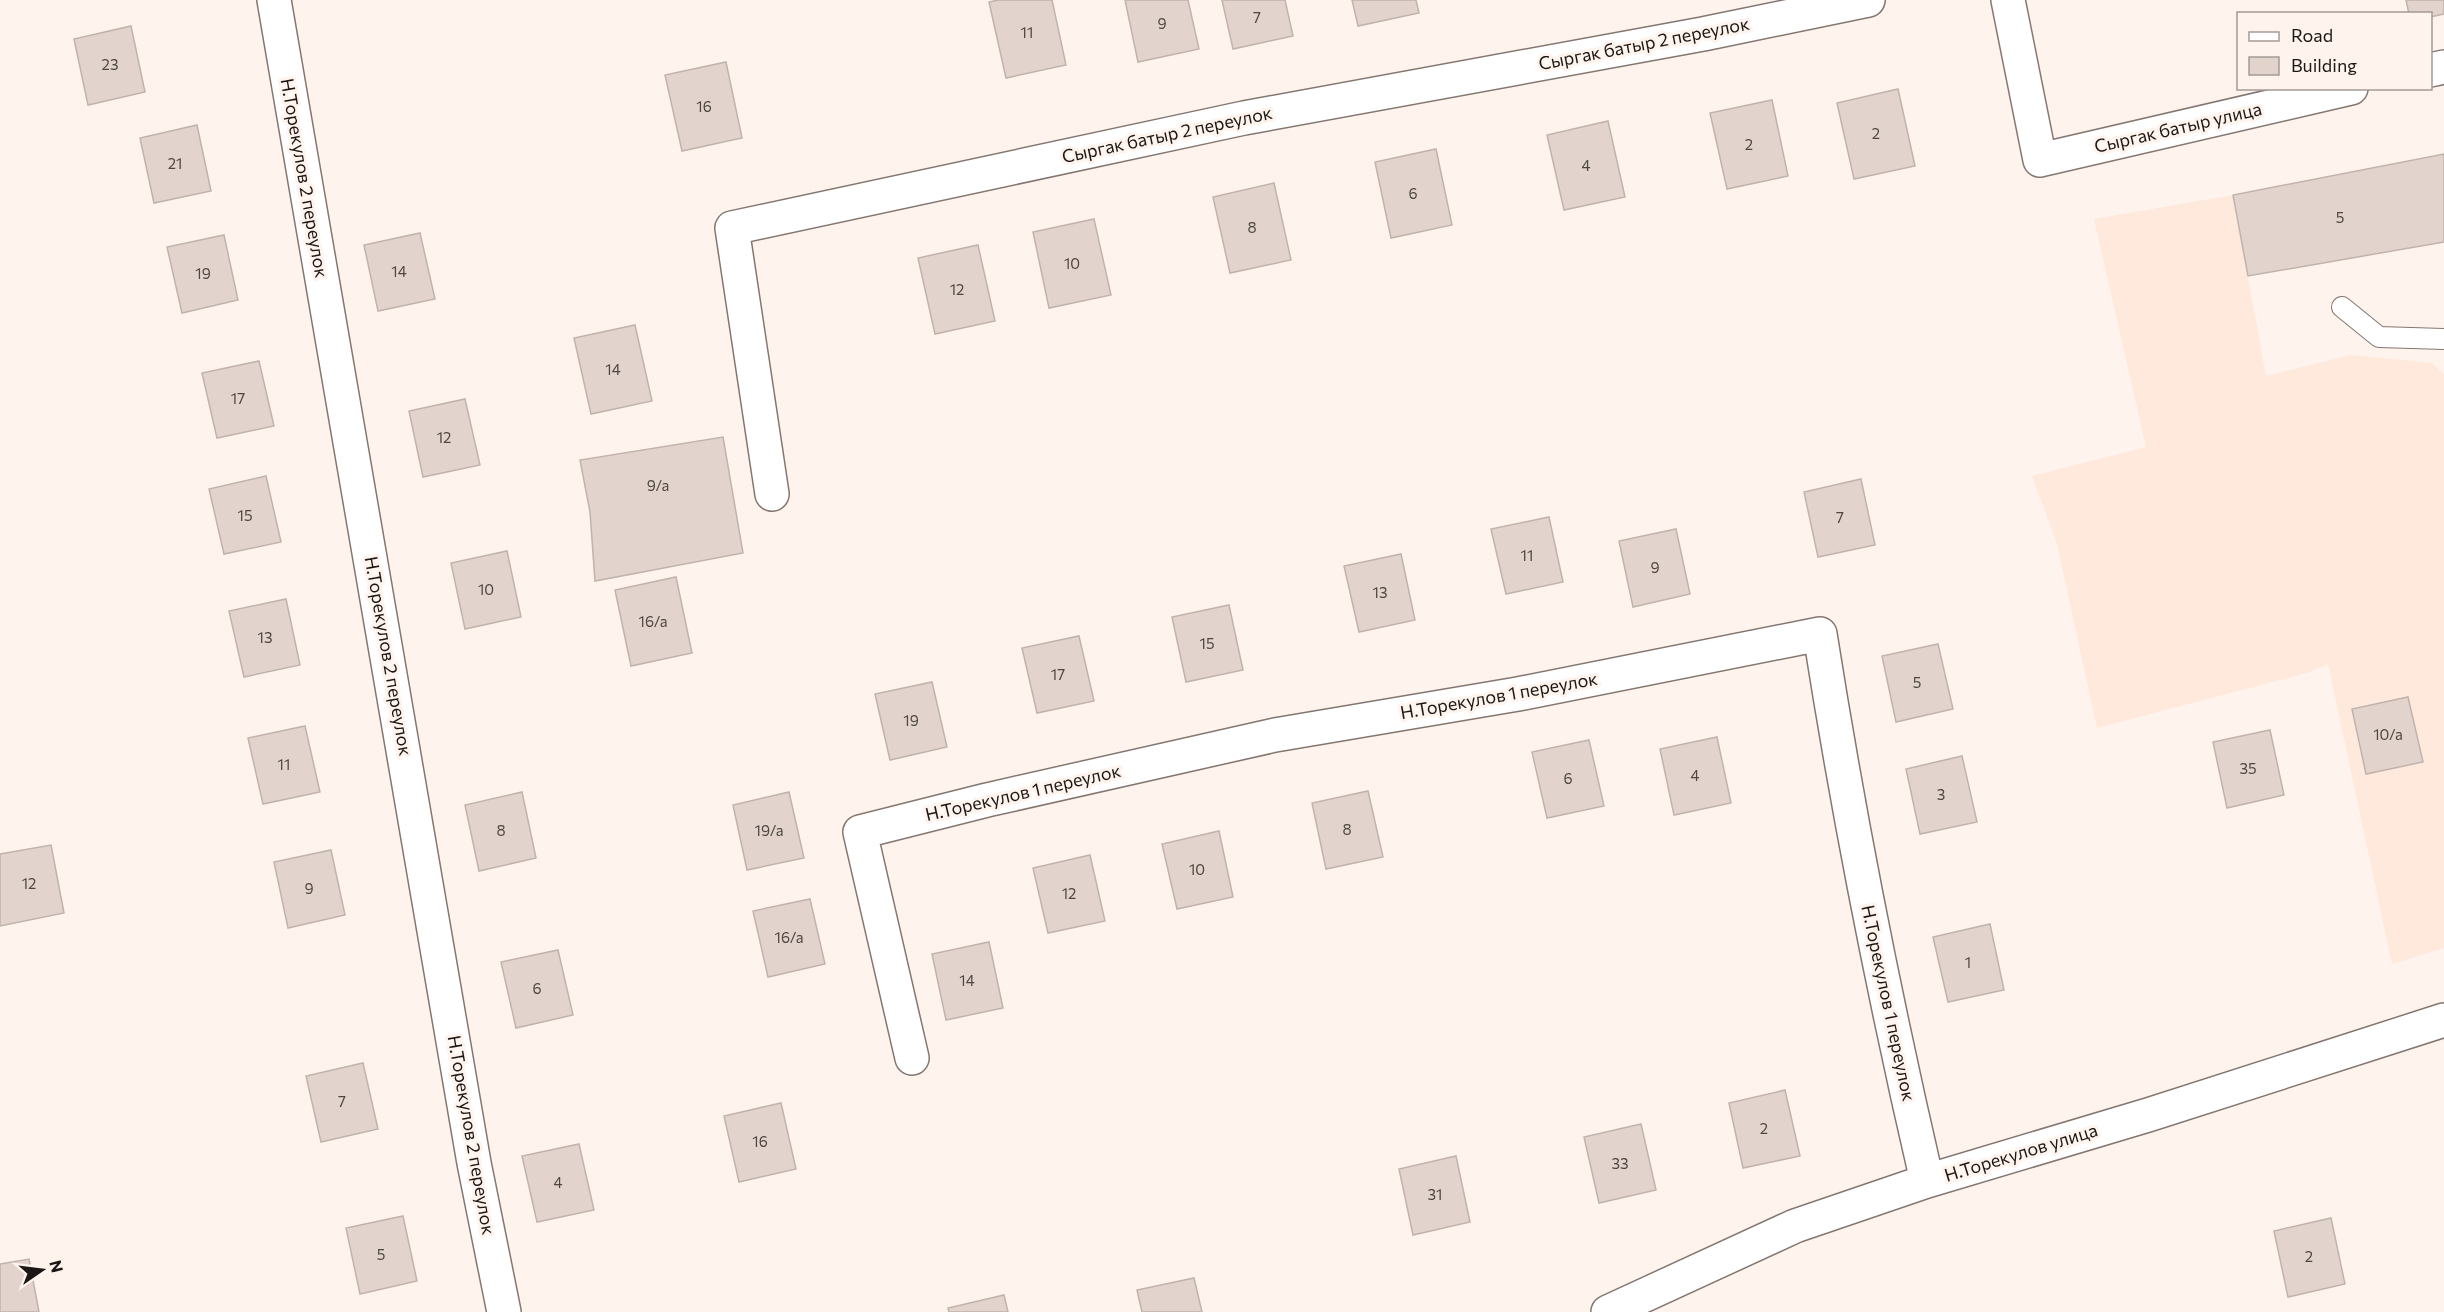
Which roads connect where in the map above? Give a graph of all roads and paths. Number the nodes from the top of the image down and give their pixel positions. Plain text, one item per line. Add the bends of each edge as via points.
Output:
1 (274, 0) edge
2 (1868, 0) edge
3 (2008, 0) edge
4 (2343, 90) edge
5 (2342, 308) dead end
6 (2444, 339) edge
7 (772, 494) dead end
8 (2444, 1020) edge
9 (912, 1058) dead end
10 (1927, 1182) junction
11 (504, 1312) edge
12 (1608, 1312) edge

1 - 11 street, Н.Торекулов 2 переулок via 474,1163
2 - 7 street, Сыргак батыр 2 переулок via 1244,118 732,228
3 - 4 street, Сыргак батыр улица via 2040,160
5 - 6 lane via 2379,338
8 - 10 street, Н.Торекулов улица via 2148,1116
9 - 10 street, Н.Торекулов 1 переулок via 860,832 1275,735 1518,694 1820,633 1855,842
10 - 12 street, Н.Торекулов улица via 1795,1226

